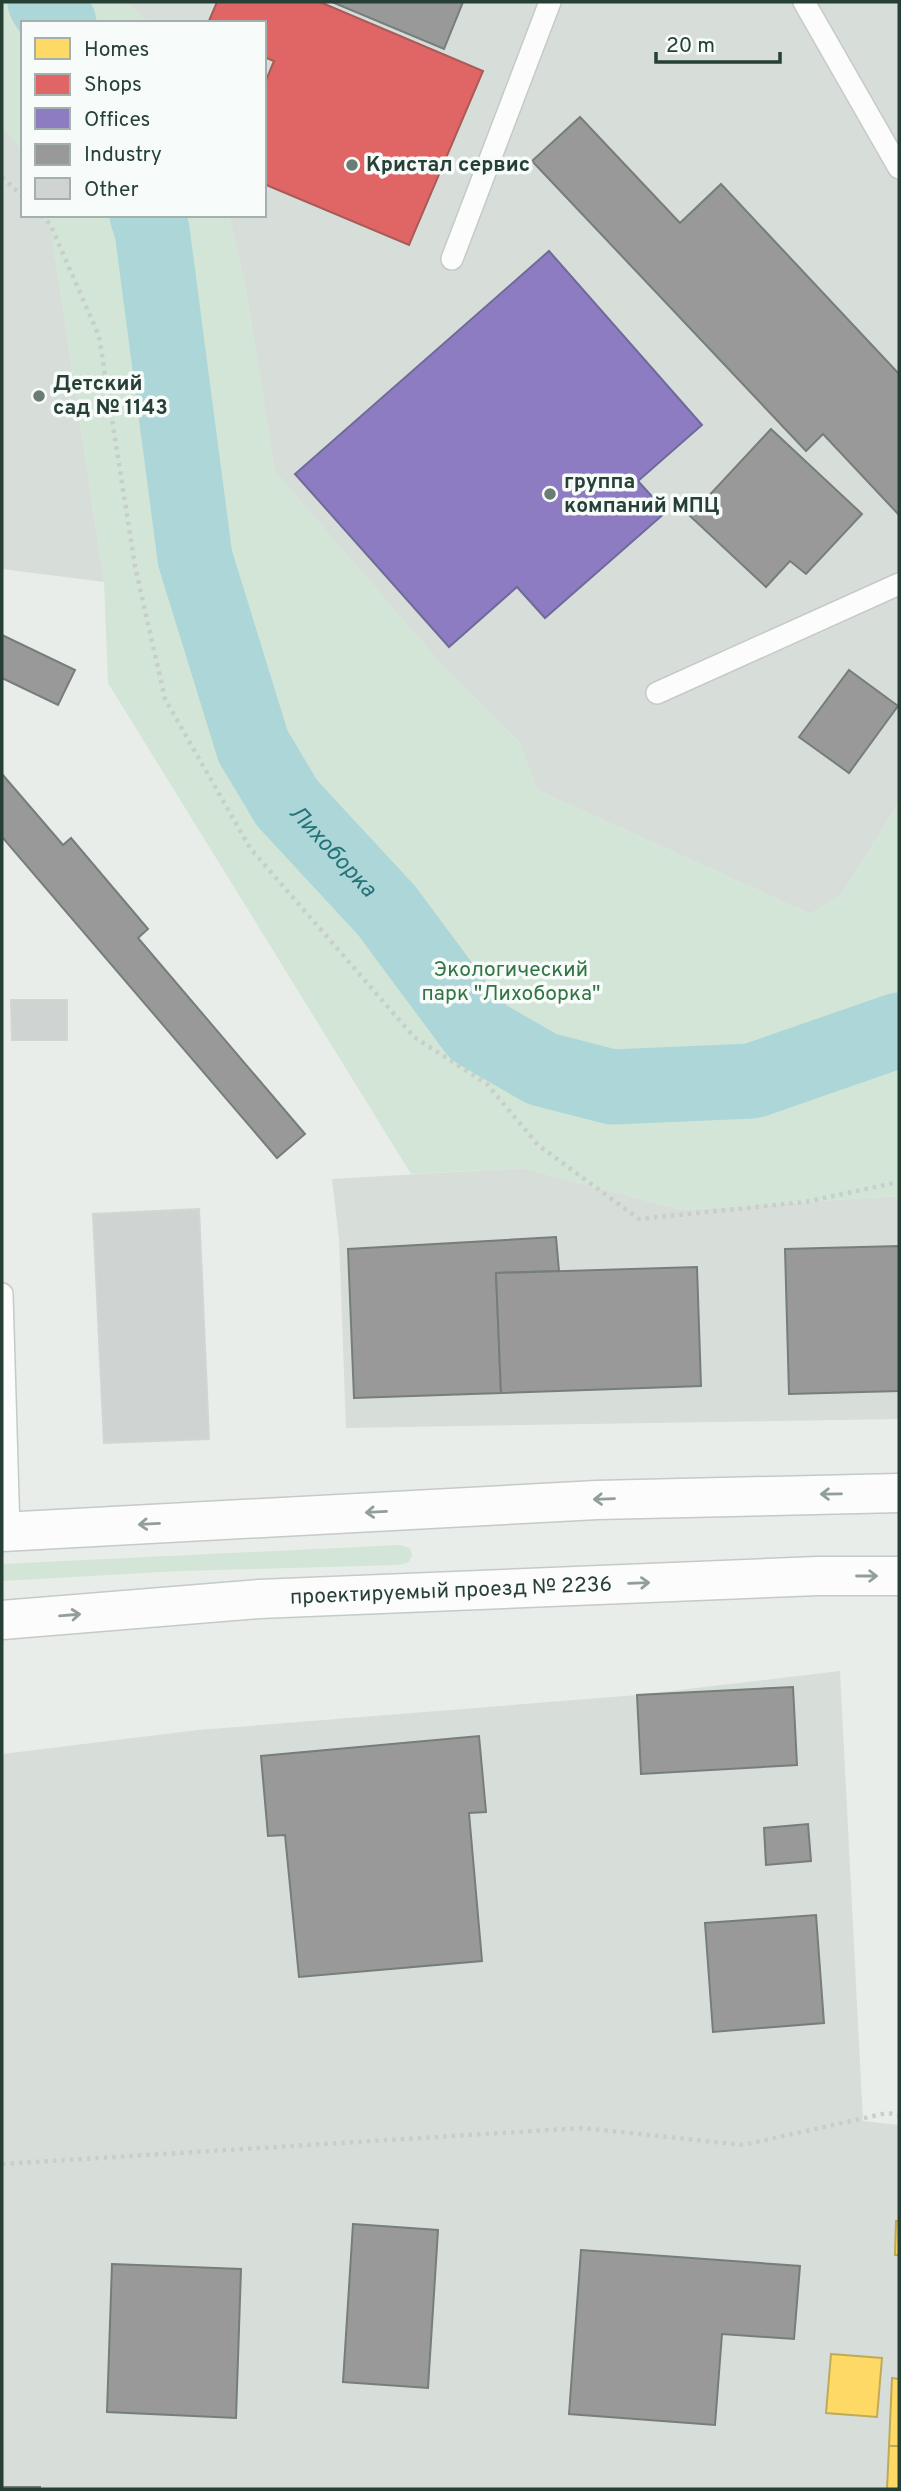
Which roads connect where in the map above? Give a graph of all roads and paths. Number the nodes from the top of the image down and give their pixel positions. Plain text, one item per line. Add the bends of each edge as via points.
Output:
1 (550, 2) edge
2 (804, 2) edge
3 (899, 168) edge
4 (2, 177) edge
5 (21, 195) edge
6 (43, 217) edge
7 (452, 259) dead end
8 (899, 584) edge
9 (657, 693) dead end
10 (899, 1182) edge
11 (2, 1294) edge
12 (899, 1493) edge
13 (5, 1532) edge
14 (899, 1576) edge
15 (2, 1620) edge
16 (899, 2115) edge
17 (2, 2164) edge

1 - 7 lane
2 - 3 lane
4 - 5 path
6 - 10 path via 99,336 135,566 165,699 250,848 414,1037 487,1084 538,1145 639,1219 804,1202
8 - 9 lane
11 - 13 lane
12 -> 13 main road via 597,1500
15 -> 14 main road, проектируемый проезд № 2236 via 259,1599
16 - 17 path via 887,2113 743,2145 582,2129

